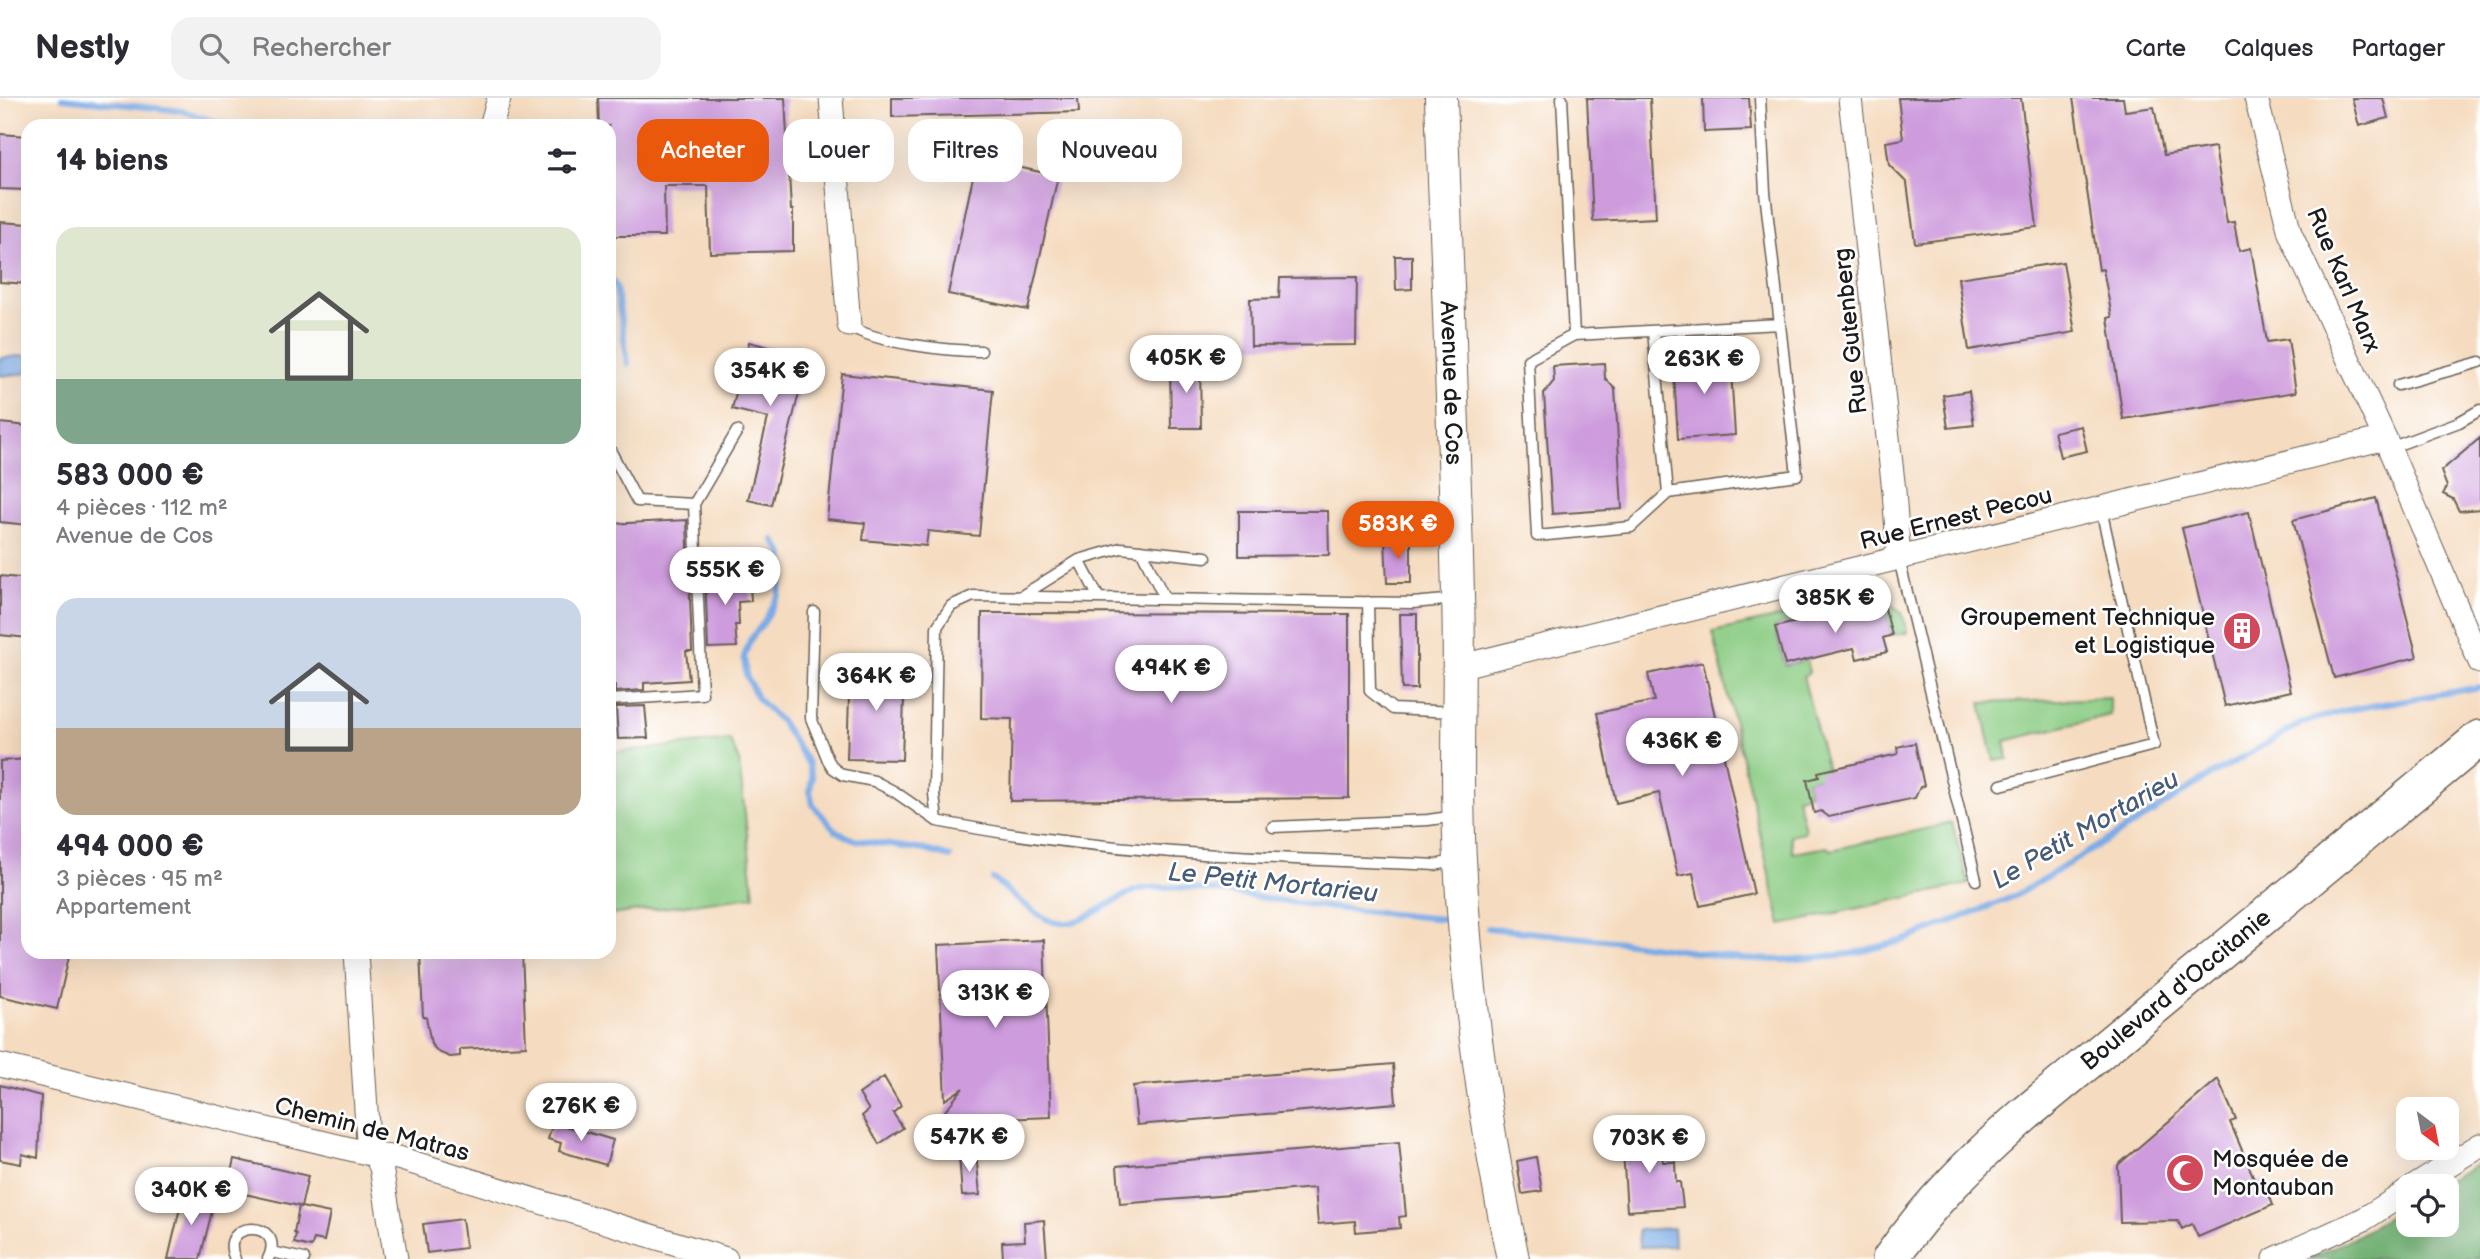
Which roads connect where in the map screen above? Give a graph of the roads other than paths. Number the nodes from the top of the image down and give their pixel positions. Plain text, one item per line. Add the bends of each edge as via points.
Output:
1 (499, 98) edge
2 (831, 98) edge
3 (1441, 98) edge
4 (1562, 98) edge
5 (1760, 98) edge
6 (1850, 98) edge
7 (2256, 98) edge
8 (493, 119) edge
9 (1780, 324) junction
10 (849, 326) joint
11 (1653, 331) junction
12 (1574, 335) junction
13 (981, 351) dead end
14 (2480, 362) edge
15 (2398, 385) dead end
16 (2480, 410) edge
17 (737, 431) dead end
18 (2388, 443) junction
19 (616, 462) edge
20 (1668, 493) junction
21 (694, 504) junction
22 (2101, 509) junction
23 (1141, 550) junction
24 (1206, 557) dead end
25 (1899, 559) junction
26 (1079, 560) junction
27 (1020, 597) junction
28 (1099, 598) junction
29 (1165, 599) junction
30 (1458, 599) junction
31 (1368, 602) junction
32 (814, 612) dead end
33 (2480, 662) edge
34 (1458, 667) junction
35 (616, 700) edge
36 (1457, 712) junction
37 (2480, 738) edge
38 (2001, 785) dead end
39 (1459, 816) junction
40 (937, 821) junction
41 (1273, 827) dead end
42 (1460, 859) junction
43 (1976, 880) dead end
44 (356, 959) edge
45 (0, 1065) edge
46 (2480, 1145) edge
47 (375, 1155) junction
48 (2434, 1174) edge
49 (2396, 1199) edge
50 (270, 1256) edge
51 (236, 1259) edge
52 (304, 1259) edge
53 (397, 1259) edge
54 (726, 1259) edge
55 (1513, 1259) edge
56 (1889, 1259) edge
57 (2275, 1259) edge

1 - 8 street
2 - 10 street
3 - 30 street, Avenue de Cos
4 - 12 lane
5 - 9 lane
6 - 25 street, Rue Gutenberg
7 - 18 street, Rue Karl Marx via 2290,233
9 - 11 lane
9 - 20 lane via 1797,475
10 - 13 lane via 859,333 905,343
11 - 12 lane
11 - 20 lane
12 - 20 lane via 1528,360 1537,536 1631,527
14 - 15 lane
16 - 18 lane via 2459,422
17 - 21 lane
18 - 22 street, Rue Ernest Pecou
18 - 33 street, Rue Karl Marx
19 - 21 lane via 636,501
21 - 35 lane via 702,694
22 - 25 street, Rue Ernest Pecou
22 - 38 lane via 2154,745
23 - 24 lane
23 - 26 lane via 1121,548
23 - 29 lane
25 - 34 street, Rue Ernest Pecou
25 - 43 lane
26 - 27 lane
26 - 28 lane
27 - 28 lane
27 - 40 lane via 973,596 951,606 937,627
28 - 29 lane
29 - 31 lane
30 - 31 lane
30 - 34 street, Avenue de Cos
31 - 36 lane via 1370,691 1393,709
32 - 40 lane via 811,718 828,760 843,775 874,781
34 - 36 street, Avenue de Cos
36 - 39 street, Avenue de Cos
37 - 56 main road, Boulevard d'Occitanie via 2008,1129 1950,1184
39 - 41 lane
39 - 42 street, Avenue de Cos
40 - 42 lane via 1208,856 1435,865
42 - 55 street, Avenue de Cos via 1468,970
44 - 47 street via 368,1141
45 - 47 street, Chemin de Matras
46 - 48 street
47 - 53 street
47 - 54 street, Chemin de Matras via 398,1158
49 - 57 street via 2364,1219
50 - 51 lane via 270,1239 261,1230 248,1228 233,1241
50 - 52 lane

